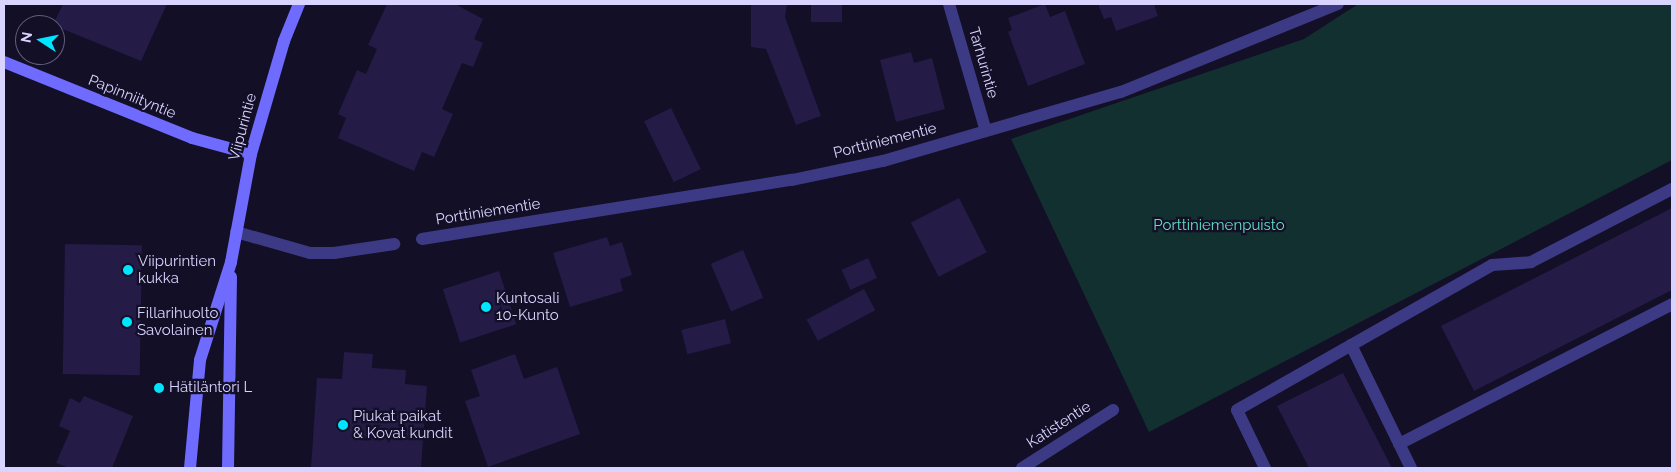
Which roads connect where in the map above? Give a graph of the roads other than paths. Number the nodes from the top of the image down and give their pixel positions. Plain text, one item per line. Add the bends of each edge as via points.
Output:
1 (299, 4) edge
2 (949, 4) edge
3 (1338, 4) edge
4 (4, 62) edge
5 (986, 131) junction
6 (251, 154) junction
7 (1672, 189) edge
8 (236, 232) junction
9 (422, 239) dead end
10 (394, 244) dead end
11 (231, 262) junction
12 (1672, 304) edge
13 (1351, 345) junction
14 (1113, 410) dead end
15 (1399, 444) junction
16 (190, 468) edge
17 (228, 468) edge
18 (1022, 468) edge
19 (1265, 468) edge
20 (1411, 468) edge

1 - 6 main road, Viipurintie via 284,41
2 - 5 street, Tarhurintie
3 - 5 street, Porttiniementie via 1121,92
4 - 6 main road, Papinniityntie via 192,138
5 - 9 street, Porttiniementie via 883,161 792,180
6 - 8 main road, Viipurintie
7 - 13 street via 1531,262 1492,265
8 - 10 street via 310,253 334,253
8 - 11 main road, Viipurintie
11 - 16 main road, Viipurintie via 200,360
11 - 17 main road, Viipurintie
12 - 15 street
13 - 15 street
13 - 19 street via 1237,410
14 - 18 street, Katistentie
15 - 20 street

